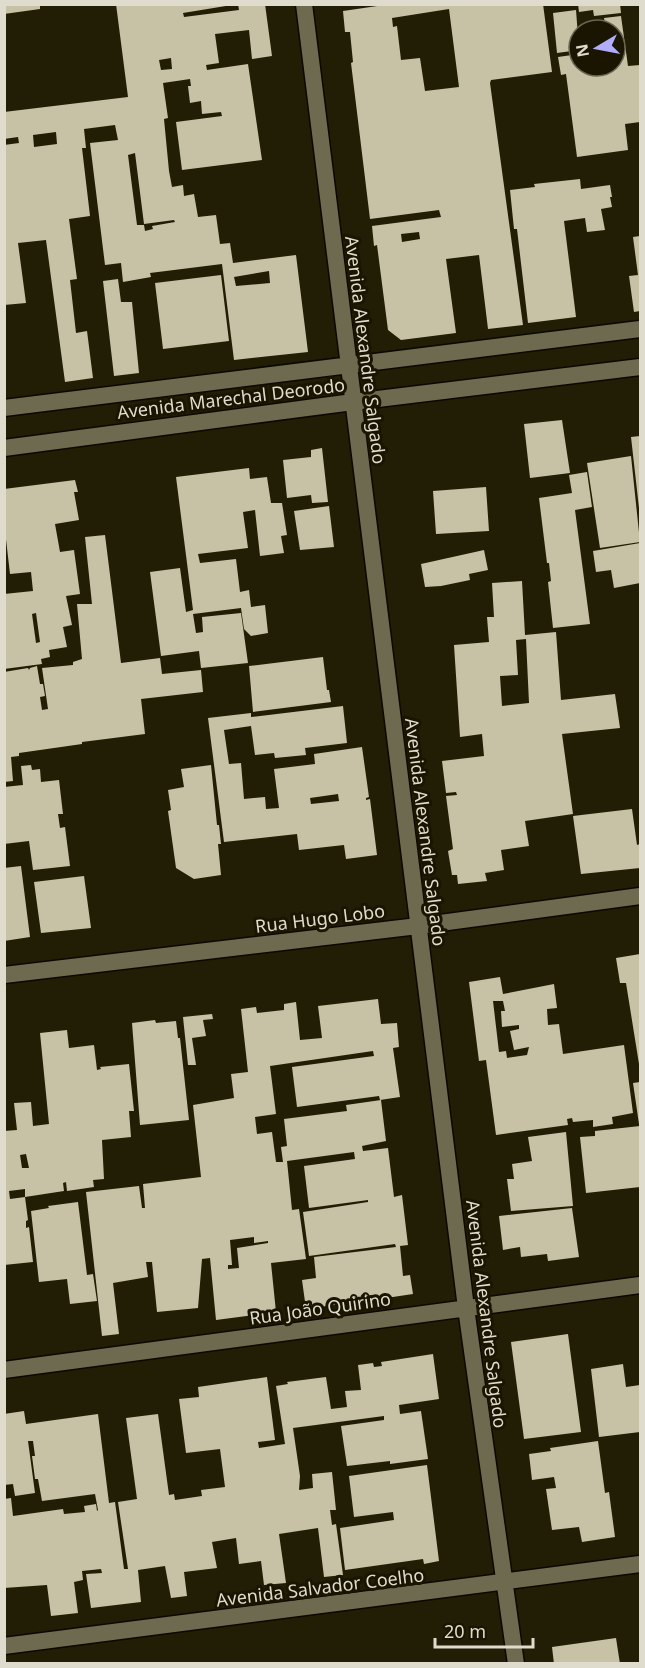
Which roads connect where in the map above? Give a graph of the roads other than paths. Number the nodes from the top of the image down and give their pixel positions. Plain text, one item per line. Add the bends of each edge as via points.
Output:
1 (304, 4) edge
2 (640, 329) edge
3 (349, 365) junction
4 (640, 367) edge
5 (353, 402) junction
6 (4, 408) edge
7 (4, 448) edge
8 (640, 896) edge
9 (418, 926) junction
10 (4, 975) edge
11 (640, 1284) edge
12 (466, 1308) junction
13 (4, 1370) edge
14 (640, 1564) edge
15 (503, 1583) junction
16 (4, 1646) edge
17 (516, 1664) edge

1 - 3 street, Avenida Alexandre Salgado
2 - 3 street, Avenida Marechal Deorodo
3 - 5 street, Avenida Alexandre Salgado
3 - 6 street, Avenida Marechal Deorodo
4 - 5 street, Avenida Marechal Deorodo
5 - 7 street, Avenida Marechal Deorodo
5 - 9 street, Avenida Alexandre Salgado
8 - 9 street, Rua Hugo Lobo
9 - 10 street, Rua Hugo Lobo
9 - 12 street, Avenida Alexandre Salgado
11 - 12 street, Rua João Quirino
12 - 13 street, Rua João Quirino
12 - 15 street, Avenida Alexandre Salgado
14 - 15 street, Avenida Salvador Coelho
15 - 16 street, Avenida Salvador Coelho
15 - 17 street, Avenida Alexandre Salgado

